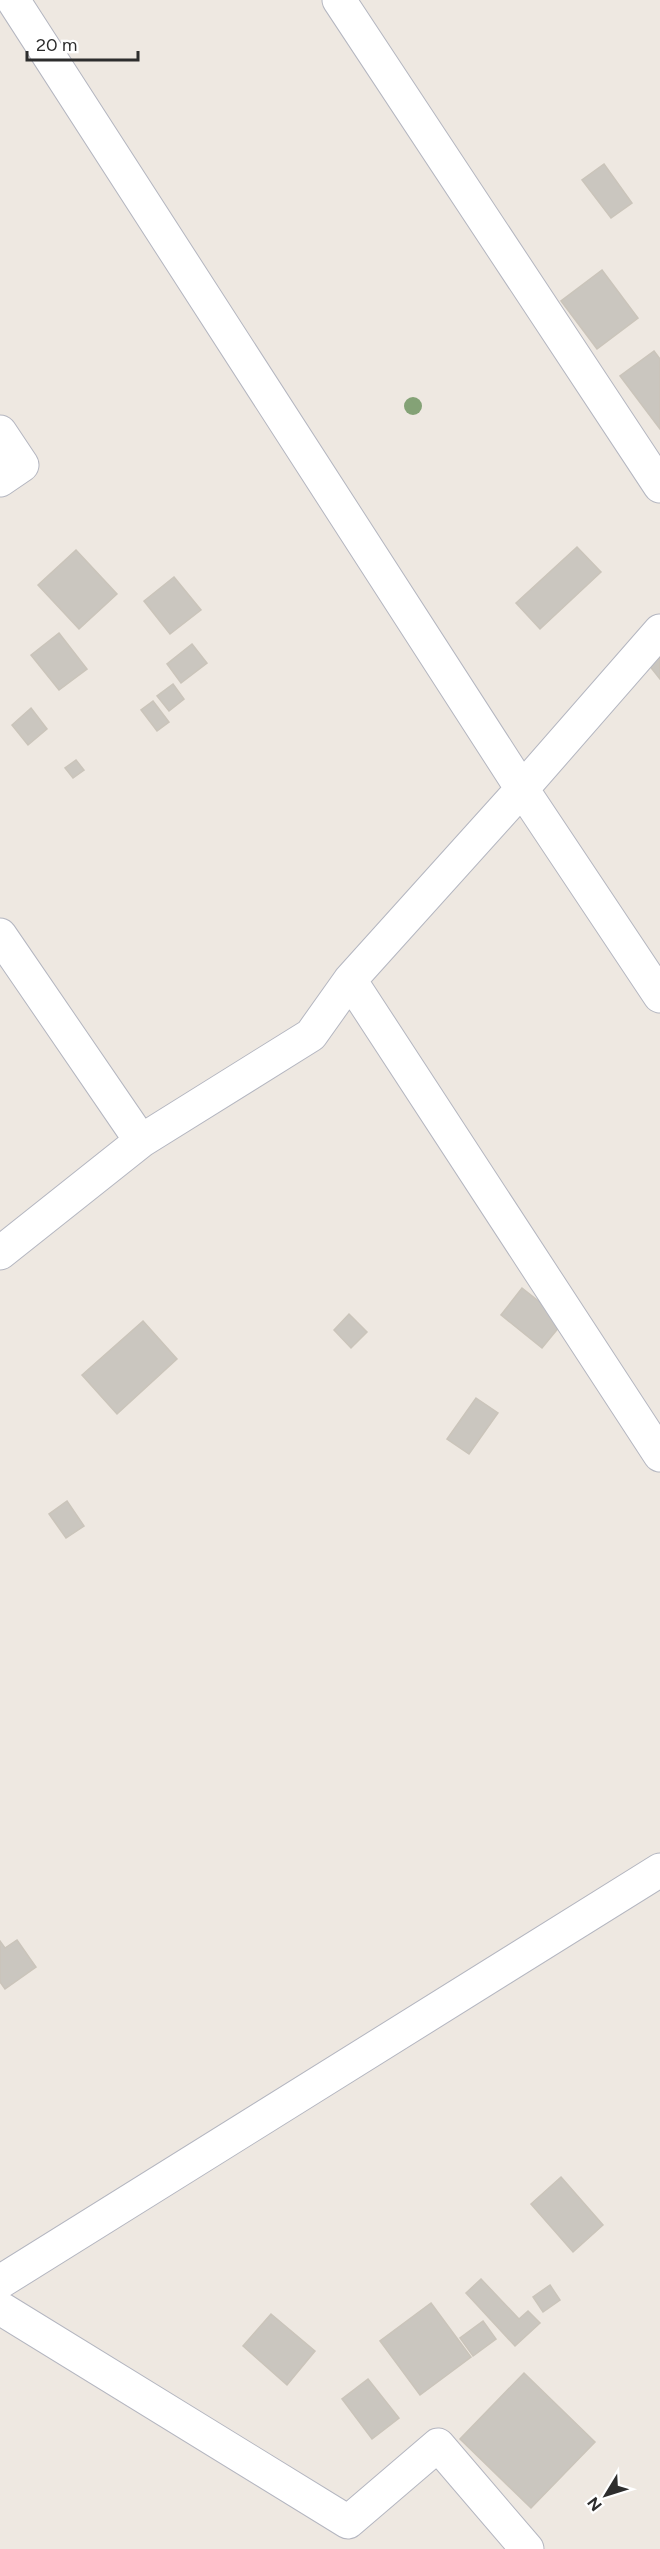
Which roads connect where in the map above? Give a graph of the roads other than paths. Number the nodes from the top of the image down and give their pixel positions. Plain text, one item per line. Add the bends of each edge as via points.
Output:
1 (13, 0) edge
2 (339, 0) edge
3 (0, 432) edge
4 (0, 480) edge
5 (660, 486) edge
6 (660, 631) edge
7 (522, 789) junction
8 (0, 935) edge
9 (350, 980) junction
10 (660, 996) edge
11 (141, 1141) junction
12 (0, 1253) edge
13 (660, 1455) edge
14 (660, 1870) edge
15 (0, 2282) edge
16 (0, 2308) edge
17 (527, 2549) edge

1 - 7 street
2 - 5 street
3 - 4 street via 22,465
6 - 7 street
7 - 9 street
7 - 10 street
8 - 11 street
9 - 11 street via 311,1035
9 - 13 street
11 - 12 street
14 - 15 street
16 - 17 street via 348,2522 438,2445

